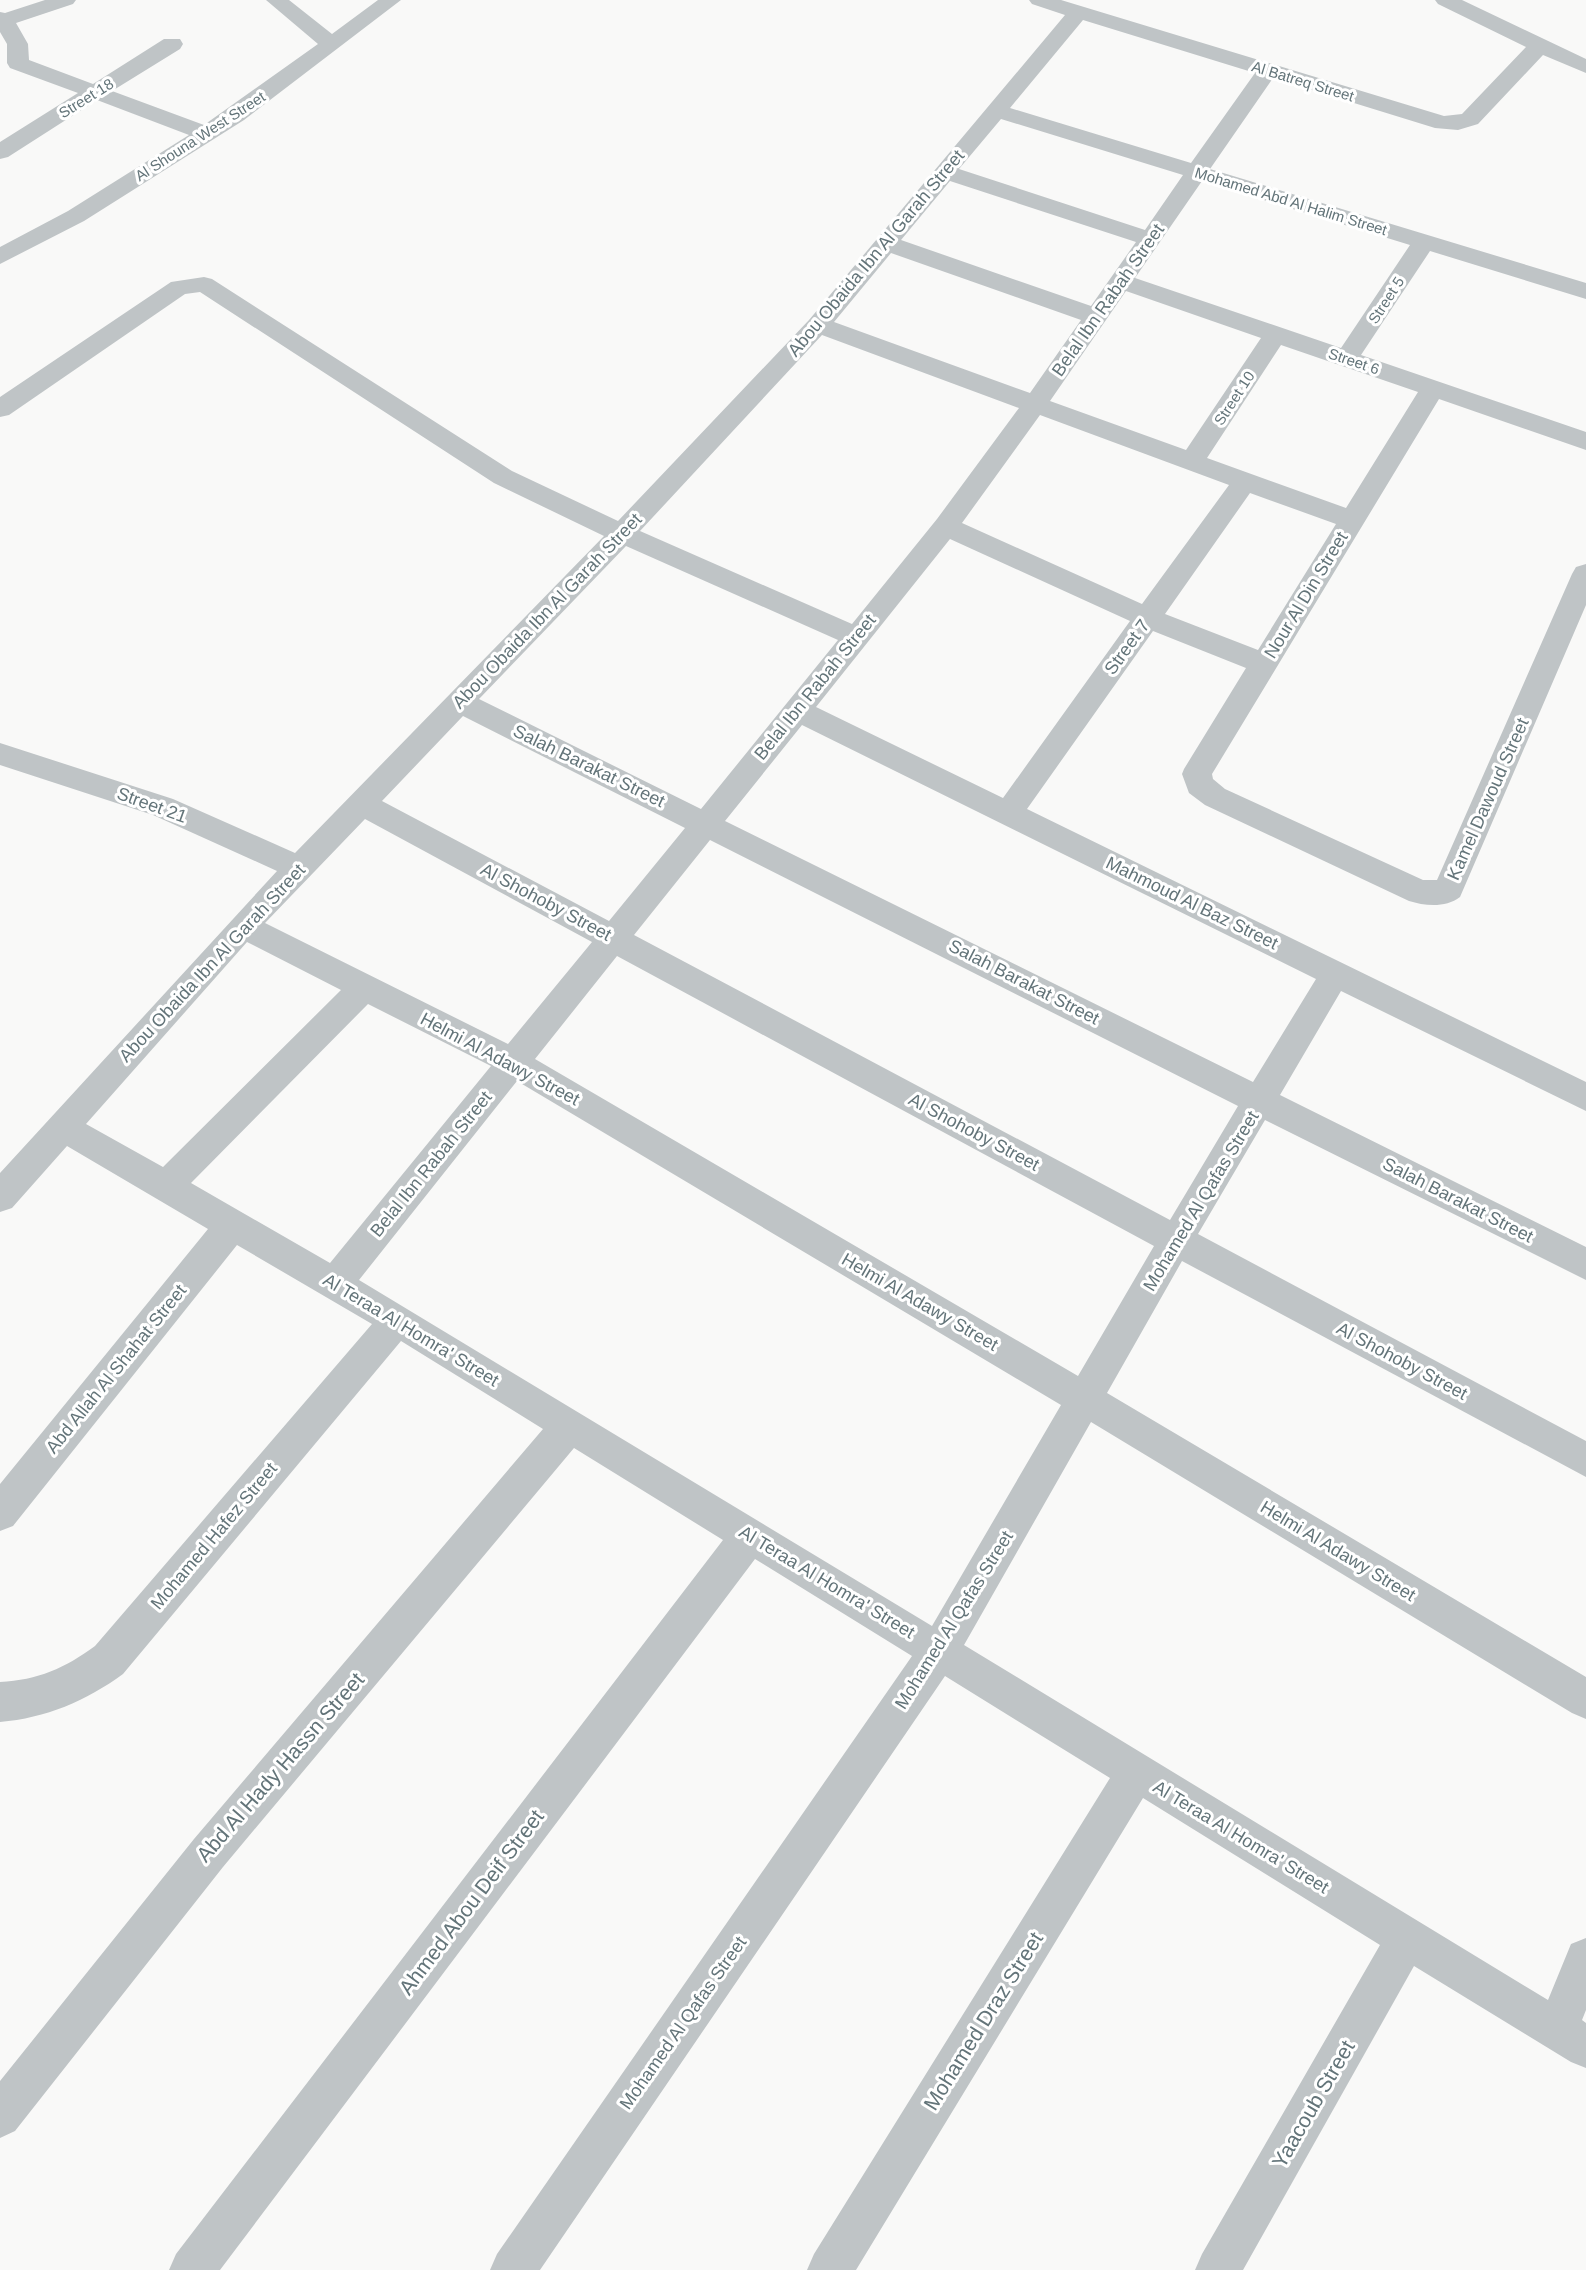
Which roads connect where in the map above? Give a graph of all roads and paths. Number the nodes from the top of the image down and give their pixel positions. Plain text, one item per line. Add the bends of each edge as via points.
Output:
1 (66, 0) edge
2 (276, 0) edge
3 (390, 0) edge
4 (1039, 0) edge
5 (1445, 0) edge
6 (1078, 12) junction
7 (1, 19) edge
8 (172, 44) dead end
9 (332, 45) junction
10 (1540, 45) junction
11 (9, 67) edge
12 (1586, 67) edge
13 (1268, 70) junction
14 (96, 92) junction
15 (996, 111) junction
16 (207, 134) junction
17 (0, 152) edge
18 (945, 172) junction
19 (1197, 172) junction
20 (1150, 239) junction
21 (1424, 242) junction
22 (886, 243) junction
23 (0, 257) edge
24 (1122, 281) junction
25 (1586, 291) edge
26 (1097, 316) junction
27 (818, 325) junction
28 (1275, 334) junction
29 (1347, 358) junction
30 (1432, 388) junction
31 (1035, 404) junction
32 (0, 409) edge
33 (1586, 441) edge
34 (1192, 461) junction
35 (1245, 481) junction
36 (1351, 520) junction
37 (946, 526) junction
38 (622, 534) junction
39 (1586, 574) edge
40 (1148, 618) junction
41 (856, 637) junction
42 (1263, 664) junction
43 (460, 702) junction
44 (797, 710) junction
45 (1, 757) edge
46 (1215, 797) joint
47 (362, 804) junction
48 (1008, 813) junction
49 (705, 823) junction
50 (299, 868) junction
51 (243, 926) junction
52 (613, 938) junction
53 (1335, 974) junction
54 (364, 987) junction
55 (513, 1062) junction
56 (1586, 1097) edge
57 (1261, 1101) junction
58 (63, 1127) junction
59 (166, 1186) junction
60 (0, 1197) edge
61 (232, 1225) junction
62 (1176, 1240) junction
63 (1586, 1263) edge
64 (334, 1284) junction
65 (397, 1320) junction
66 (1086, 1400) junction
67 (570, 1425) junction
68 (1586, 1460) edge
69 (0, 1513) edge
70 (750, 1535) junction
71 (939, 1651) junction
72 (1586, 1699) edge
73 (0, 1702) edge
74 (1136, 1772) junction
75 (1407, 1938) junction
76 (1586, 1959) edge
77 (1571, 2038) edge
78 (0, 2116) edge
79 (192, 2270) edge
80 (513, 2270) edge
81 (830, 2270) edge
82 (1218, 2270) edge

1 - 7 street
2 - 9 street
3 - 9 street, Al Shouna West Street
4 - 6 street, Al Batreq Street
5 - 10 street
6 - 13 street, Al Batreq Street
6 - 15 street, Abou Obaida Ibn Al Garah Street
7 - 11 street via 19,48
8 - 14 street, Street 18
9 - 16 street, Al Shouna West Street
10 - 12 street
10 - 13 street, Al Batreq Street via 1470,119 1458,123 1443,123
11 - 14 street
13 - 19 street, Belal Ibn Rabah Street
14 - 16 street
14 - 17 street, Street 18
15 - 18 street, Abou Obaida Ibn Al Garah Street
15 - 19 street, Mohamed Abd Al Halim Street
16 - 23 street, Al Shouna West Street via 76,216
18 - 20 street
18 - 22 street, Abou Obaida Ibn Al Garah Street
19 - 20 street, Belal Ibn Rabah Street
19 - 21 street, Mohamed Abd Al Halim Street
20 - 24 street, Belal Ibn Rabah Street
21 - 25 street, Mohamed Abd Al Halim Street
21 - 29 street, Street 5
22 - 26 street
22 - 27 street, Abou Obaida Ibn Al Garah Street
24 - 26 street, Belal Ibn Rabah Street
24 - 28 street, Street 6
26 - 31 street, Belal Ibn Rabah Street
27 - 31 street
27 - 38 street, Abou Obaida Ibn Al Garah Street
28 - 29 street, Street 6
28 - 34 street, Street 10
29 - 30 street, Street 6
30 - 33 street, Street 6
30 - 36 street, Nour Al Din Street
31 - 34 street
31 - 37 street, Belal Ibn Rabah Street
32 - 38 street via 179,286 204,284 503,477
34 - 35 street
35 - 36 street
35 - 40 street, Street 7
36 - 42 street, Nour Al Din Street
37 - 40 street
37 - 41 street, Belal Ibn Rabah Street
38 - 41 street
38 - 43 street, Abou Obaida Ibn Al Garah Street
39 - 46 street, Kamel Dawoud Street via 1444,892 1420,892
40 - 42 street
40 - 48 street, Street 7
41 - 44 street, Belal Ibn Rabah Street
42 - 46 street, Nour Al Din Street via 1197,774 1199,785
43 - 47 street, Abou Obaida Ibn Al Garah Street
43 - 49 street, Salah Barakat Street
44 - 48 street, Mahmoud Al Baz Street
44 - 49 street, Belal Ibn Rabah Street
45 - 50 street, Street 21 via 163,807
47 - 50 street, Abou Obaida Ibn Al Garah Street
47 - 52 street, Al Shohoby Street
48 - 53 street, Mahmoud Al Baz Street
49 - 52 street, Belal Ibn Rabah Street
49 - 57 street, Salah Barakat Street
50 - 51 street, Abou Obaida Ibn Al Garah Street
51 - 54 street, Helmi Al Adawy Street
51 - 58 street, Abou Obaida Ibn Al Garah Street
52 - 55 street, Belal Ibn Rabah Street
52 - 62 street, Al Shohoby Street
53 - 56 street, Mahmoud Al Baz Street
53 - 57 street, Mohamed Al Qafas Street
54 - 55 street, Helmi Al Adawy Street
54 - 59 street
55 - 64 street, Belal Ibn Rabah Street
55 - 66 street, Helmi Al Adawy Street
57 - 62 street, Mohamed Al Qafas Street
57 - 63 street, Salah Barakat Street
58 - 59 street, Al Teraa Al Homra' Street
58 - 60 street, Abou Obaida Ibn Al Garah Street
59 - 61 street, Al Teraa Al Homra' Street
61 - 64 street, Al Teraa Al Homra' Street
61 - 69 street, Abd Allah Al Shahat Street
62 - 66 street, Mohamed Al Qafas Street
62 - 68 street, Al Shohoby Street
64 - 65 street, Al Teraa Al Homra' Street
65 - 67 street, Al Teraa Al Homra' Street
65 - 73 street, Mohamed Hafez Street via 109,1660 81,1682 50,1695
66 - 71 street, Mohamed Al Qafas Street
66 - 72 street, Helmi Al Adawy Street
67 - 70 street, Al Teraa Al Homra' Street
67 - 78 street, Abd Al Hady Hassn Street via 191,1872
70 - 71 street, Al Teraa Al Homra' Street
70 - 79 street, Ahmed Abou Deif Street
71 - 74 street, Al Teraa Al Homra' Street
71 - 80 street, Mohamed Al Qafas Street
74 - 75 street, Al Teraa Al Homra' Street
74 - 81 street, Mohamed Draz Street
75 - 77 street, Al Teraa Al Homra' Street
75 - 82 street, Yaacoub Street
76 - 77 street

